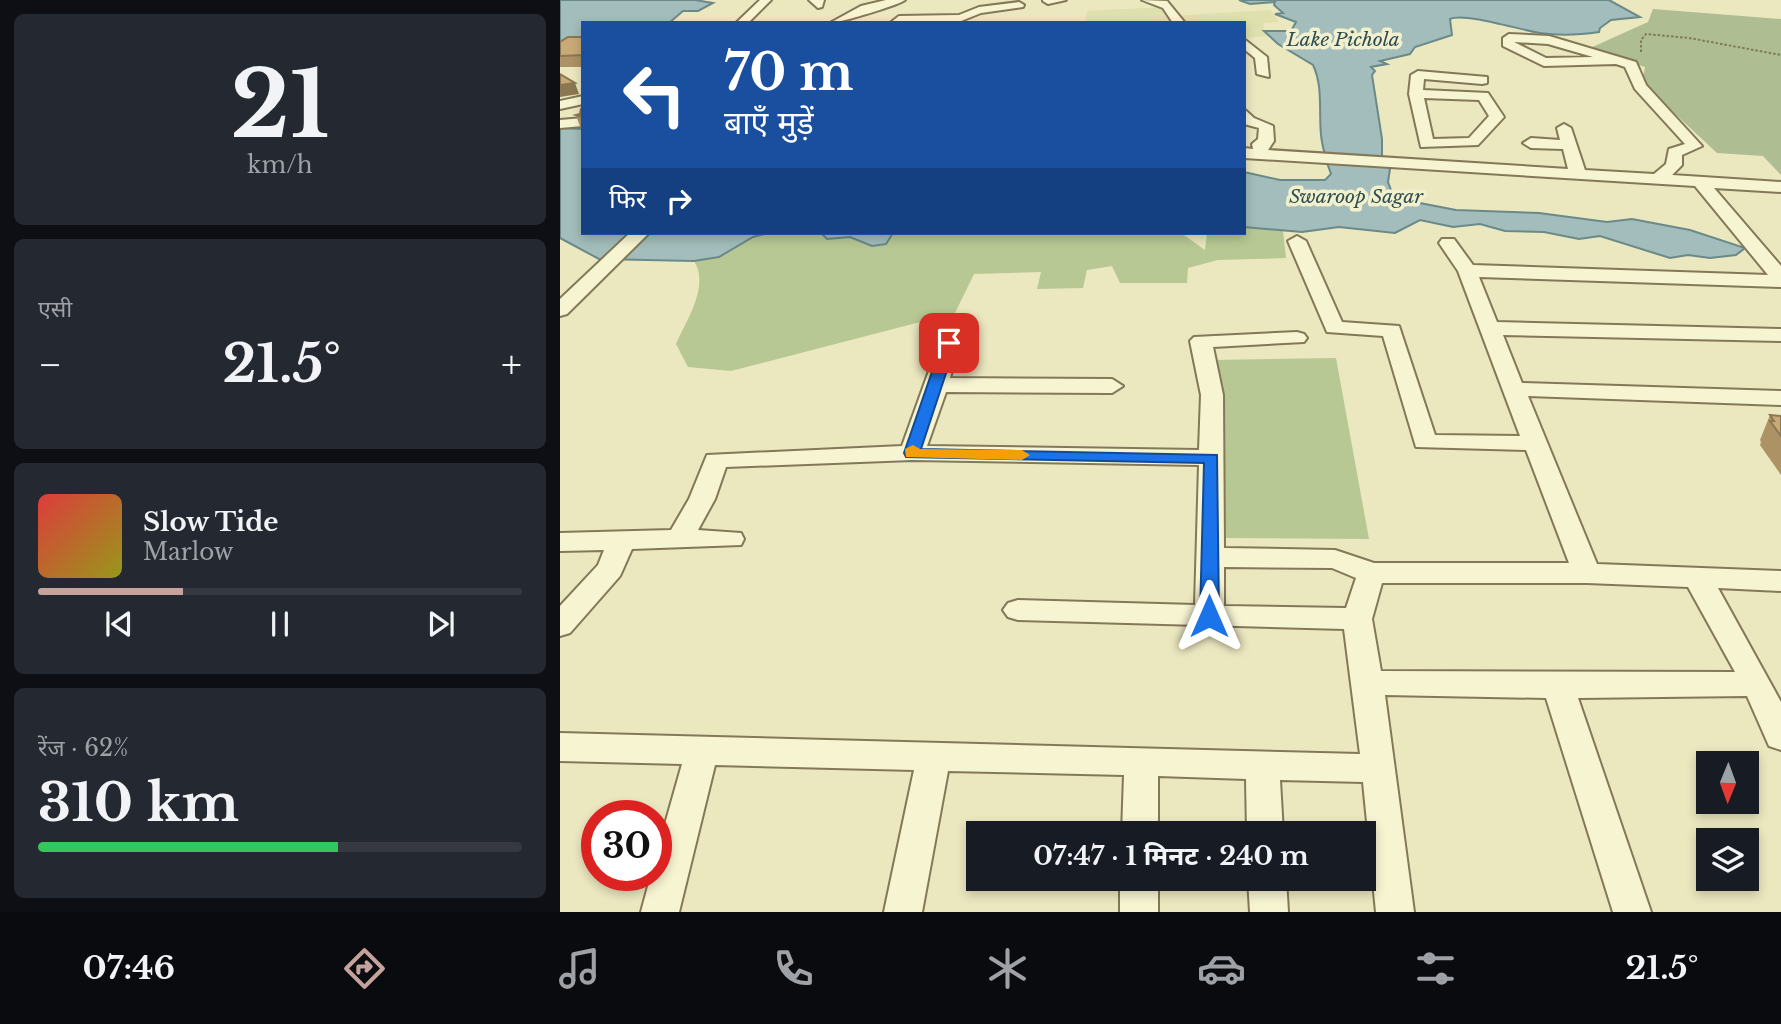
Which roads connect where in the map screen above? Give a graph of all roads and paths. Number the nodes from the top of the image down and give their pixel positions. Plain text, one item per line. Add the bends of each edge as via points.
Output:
1 (766, 0) edge
2 (902, 0) edge
3 (1061, 0) edge
4 (1147, 0) edge
5 (1048, 1) edge
6 (1020, 5) dead end
7 (743, 21) edge
8 (840, 21) edge
9 (897, 21) edge
10 (1178, 21) edge
11 (1259, 38) dead end
12 (1246, 41) edge
13 (1246, 43) edge
14 (1781, 55) edge
15 (1614, 61) junction
16 (1631, 65) junction
17 (1264, 74) dead end
18 (1482, 80) dead end
19 (1416, 94) junction
20 (581, 100) edge
21 (560, 105) edge
22 (1246, 116) edge
23 (581, 122) edge
24 (560, 124) edge
25 (1564, 128) dead end
26 (1462, 143) junction
27 (1531, 143) dead end
28 (1569, 145) junction
29 (1246, 153) edge
30 (1261, 153) junction
31 (1480, 167) junction
32 (1578, 174) junction
33 (1658, 179) junction
34 (1700, 182) junction
35 (1781, 187) edge
36 (638, 235) edge
37 (1297, 241) dead end
38 (1448, 243) dead end
39 (1467, 271) junction
40 (1781, 279) edge
41 (560, 310) edge
42 (955, 322) dead end
43 (1490, 328) junction
44 (1781, 334) edge
45 (1297, 338) dead end
46 (937, 385) junction
47 (1112, 386) dead end
48 (1514, 389) junction
49 (1781, 398) edge
50 (1536, 443) junction
51 (912, 453) junction
52 (1212, 458) junction
53 (679, 539) junction
54 (731, 539) dead end
55 (622, 540) junction
56 (560, 542) edge
57 (1209, 557) junction
58 (1371, 573) junction
59 (1587, 573) junction
60 (1697, 577) junction
61 (1781, 581) edge
62 (1018, 610) dead end
63 (1209, 616) junction
64 (1357, 619) junction
65 (560, 625) edge
66 (1368, 683) junction
67 (1758, 684) junction
68 (1558, 686) junction
69 (1781, 737) edge
70 (560, 747) edge
71 (702, 750) junction
72 (934, 757) junction
73 (1141, 762) junction
74 (1262, 765) junction
75 (1376, 768) junction
76 (1140, 821) edge
77 (1264, 821) edge
78 (1139, 891) edge
79 (1268, 891) edge
80 (660, 912) edge
81 (903, 912) edge
82 (1139, 912) edge
83 (1269, 912) edge
84 (1395, 912) edge
85 (1632, 912) edge

1 - 7 street
2 - 8 street via 865,8
2 - 9 street
3 - 5 street
4 - 10 street via 1160,0
6 - 9 street via 979,10 961,18
11 - 12 street
13 - 17 street via 1261,57
14 - 16 path via 1646,34 1640,55
15 - 15 street via 1544,62 1507,43 1508,38 1549,40
15 - 16 street
16 - 33 street via 1640,87 1685,130 1694,146 1674,152 1674,165
18 - 19 street via 1418,75
19 - 26 street via 1426,144
19 - 26 street via 1483,96 1497,117 1473,142
20 - 21 street
22 - 30 street via 1266,126
23 - 24 street
25 - 28 street
26 - 31 street
27 - 28 street
28 - 32 street
29 - 30 street
30 - 31 street
31 - 32 street
32 - 33 street
33 - 34 street
34 - 35 street
34 - 40 street
36 - 41 street
37 - 50 street via 1334,328 1392,330 1425,442
38 - 39 street
39 - 40 street
39 - 43 street
42 - 46 street
43 - 44 street
43 - 48 street
45 - 52 street via 1201,341 1212,395
46 - 47 street
46 - 51 street
48 - 49 street
48 - 50 street
50 - 59 street
51 - 52 street
51 - 53 street via 716,460 702,499
52 - 57 street
53 - 54 street
53 - 55 street
55 - 56 street
55 - 65 street via 610,569
57 - 58 street via 1335,559
57 - 63 street
58 - 59 street
58 - 64 street
59 - 60 street
60 - 61 street
60 - 67 street
62 - 63 street
63 - 64 street
64 - 66 street
66 - 68 street
66 - 75 street
67 - 68 street
67 - 69 street
68 - 85 street
70 - 71 street
71 - 72 street
71 - 80 street
72 - 73 street
72 - 81 street
73 - 74 street
73 - 76 street
74 - 75 street
74 - 77 street
75 - 84 street
78 - 82 street
79 - 83 street

